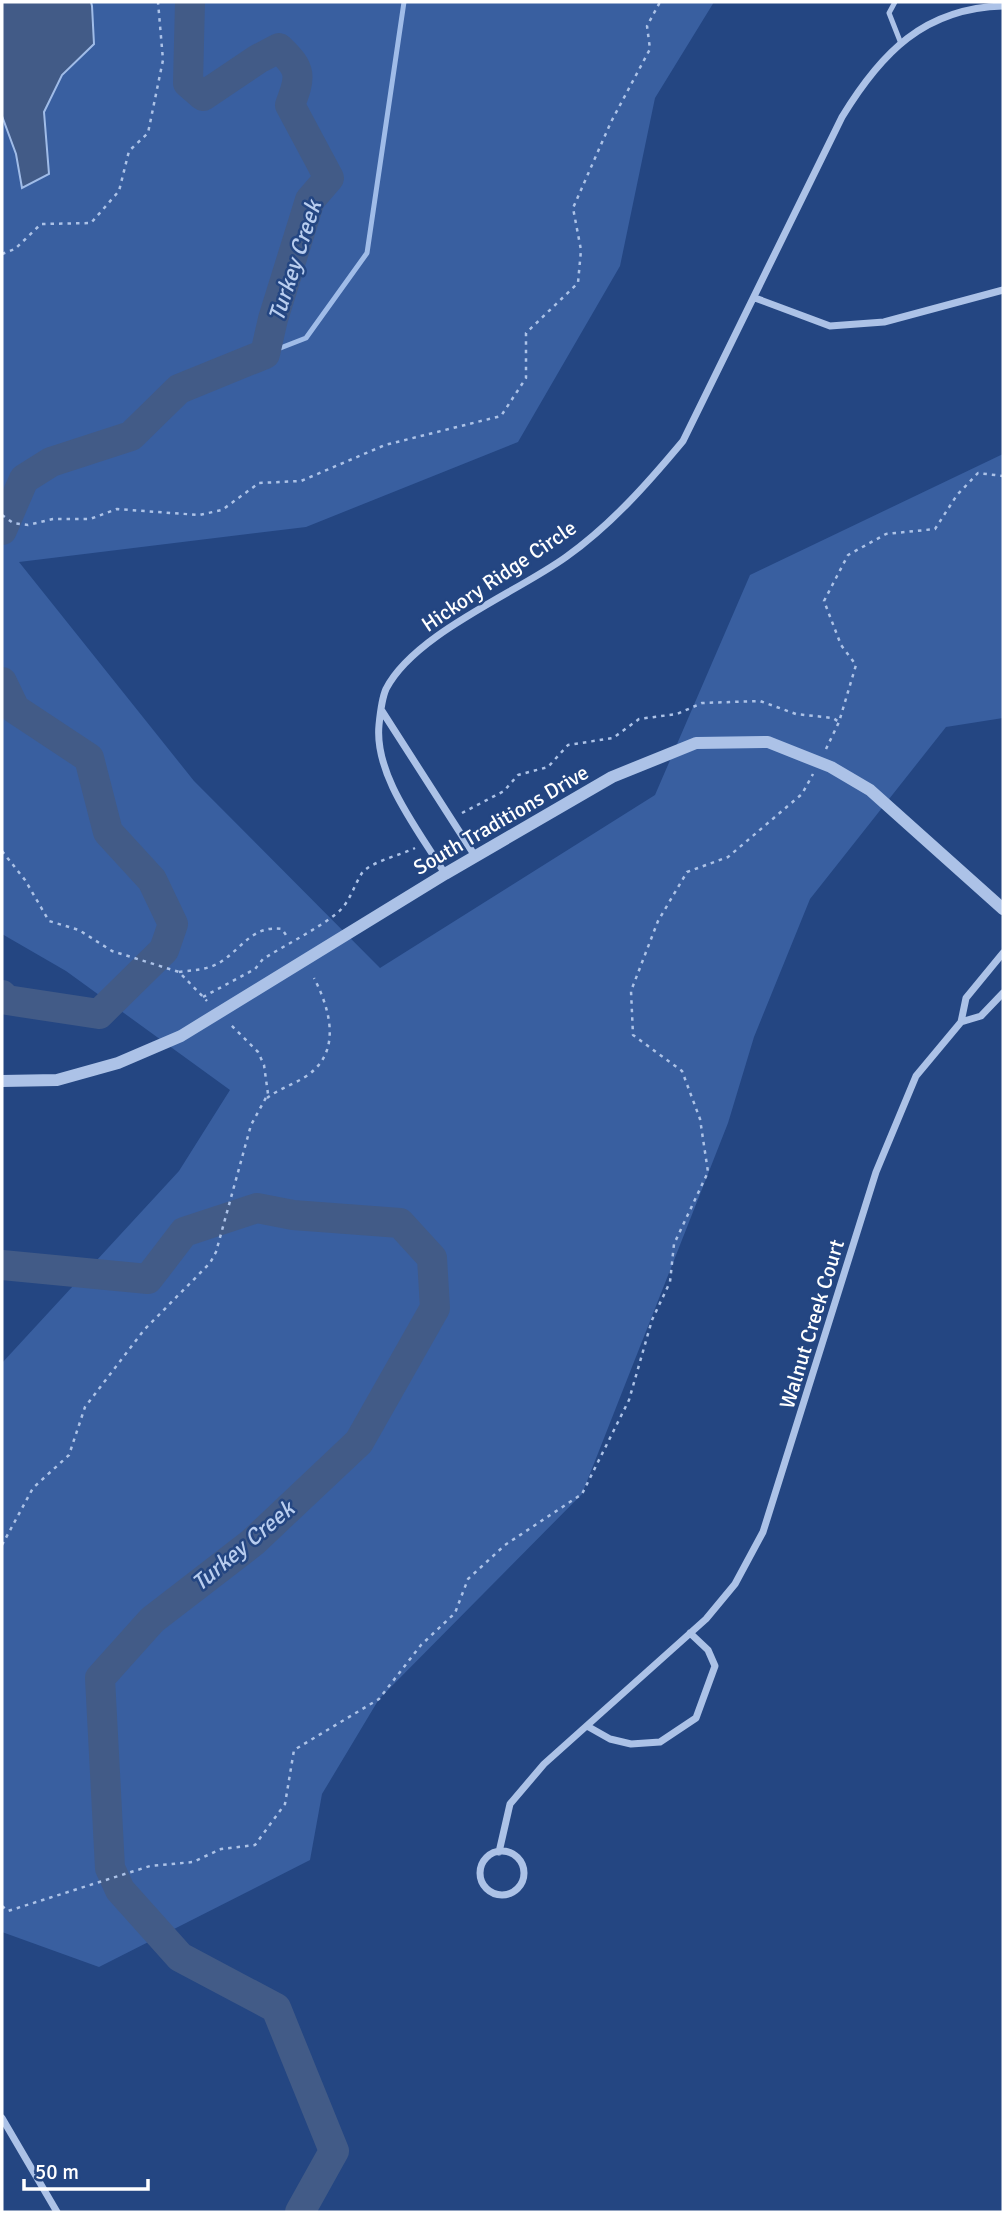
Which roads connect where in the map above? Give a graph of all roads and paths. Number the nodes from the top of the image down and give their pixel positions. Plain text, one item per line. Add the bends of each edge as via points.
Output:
1 (158, 2) edge
2 (660, 2) edge
3 (895, 2) edge
4 (1001, 4) edge
5 (900, 41) junction
6 (2, 254) edge
7 (1003, 290) edge
8 (755, 298) junction
9 (1003, 476) edge
10 (2, 515) edge
11 (382, 711) junction
12 (839, 722) junction
13 (820, 762) junction
14 (452, 821) junction
15 (426, 843) junction
16 (2, 851) edge
17 (475, 856) junction
18 (445, 874) junction
19 (1003, 909) edge
20 (288, 938) dead end
21 (1003, 953) edge
22 (179, 972) junction
23 (314, 978) dead end
24 (1003, 993) edge
25 (203, 997) junction
26 (219, 1013) junction
27 (961, 1022) junction
28 (2, 1081) edge
29 (264, 1100) junction
30 (2, 1545) edge
31 (690, 1633) junction
32 (587, 1726) junction
33 (499, 1852) junction
34 (2, 1906) edge
35 (2, 2118) edge
36 (57, 2212) edge

1 - 6 path via 163,60 148,132 129,151 119,191 98,216 82,225 41,224 15,249
2 - 10 path via 647,26 650,48 573,208 581,250 578,282 526,333 526,379 501,416 385,445 301,481 259,483 222,510 199,515 117,509 90,519 35,523 13,523
3 - 5 lane via 889,13
4 - 5 street, Hickory Ridge Circle via 951,14
5 - 8 street, Hickory Ridge Circle via 865,79 842,117
7 - 8 street via 884,322 830,326
8 - 11 street, Hickory Ridge Circle via 683,441 652,478 610,521 565,557 412,657 386,689
9 - 12 path via 978,473 935,529 886,534 848,555 824,601 841,645 856,665
11 - 14 street
11 - 15 street, Hickory Ridge Circle via 378,727 387,777
12 - 13 path
12 - 14 path via 760,701 702,702 677,714 639,719 613,737 568,745 548,767 518,775 504,791
13 - 17 street, South Traditions Drive via 768,742 696,743 612,777
13 - 19 street, South Traditions Drive via 870,790
13 - 34 path via 802,794 728,857 687,872 658,921 631,992 633,1035 682,1071 701,1119 708,1172 674,1244 670,1282 652,1320 629,1400 582,1494 505,1545 468,1579 455,1614 421,1645 379,1699 294,1751 285,1804 255,1845 221,1849 193,1862 149,1866 8,1911
14 - 17 street
15 - 18 street, Hickory Ridge Circle
15 - 25 path via 394,859 373,863 339,912 263,959 255,969
16 - 22 path via 49,921 79,929 121,954
17 - 18 street, South Traditions Drive
18 - 26 street, South Traditions Drive
20 - 22 path via 282,929 260,930 222,961
21 - 27 street, Walnut Creek Court via 966,998
22 - 25 path
23 - 29 path via 330,1026 321,1060 314,1071
24 - 27 street, Walnut Creek Court via 981,1016
25 - 26 path
26 - 28 street, South Traditions Drive via 181,1036 118,1063 57,1080
26 - 29 path via 258,1052 268,1094
27 - 31 street, Walnut Creek Court via 916,1076 876,1172 763,1532 735,1584
29 - 30 path via 251,1125 221,1239 210,1263 144,1330 85,1407 69,1455 33,1488
31 - 32 street, Walnut Creek Court
31 - 32 street via 708,1650 715,1666 696,1718 660,1742 631,1744
32 - 33 street, Walnut Creek Court via 544,1764 510,1804
33 - 33 street, Walnut Creek Court via 485,1859 481,1880 495,1895 506,1896 516,1892 525,1873 515,1854
35 - 36 street

